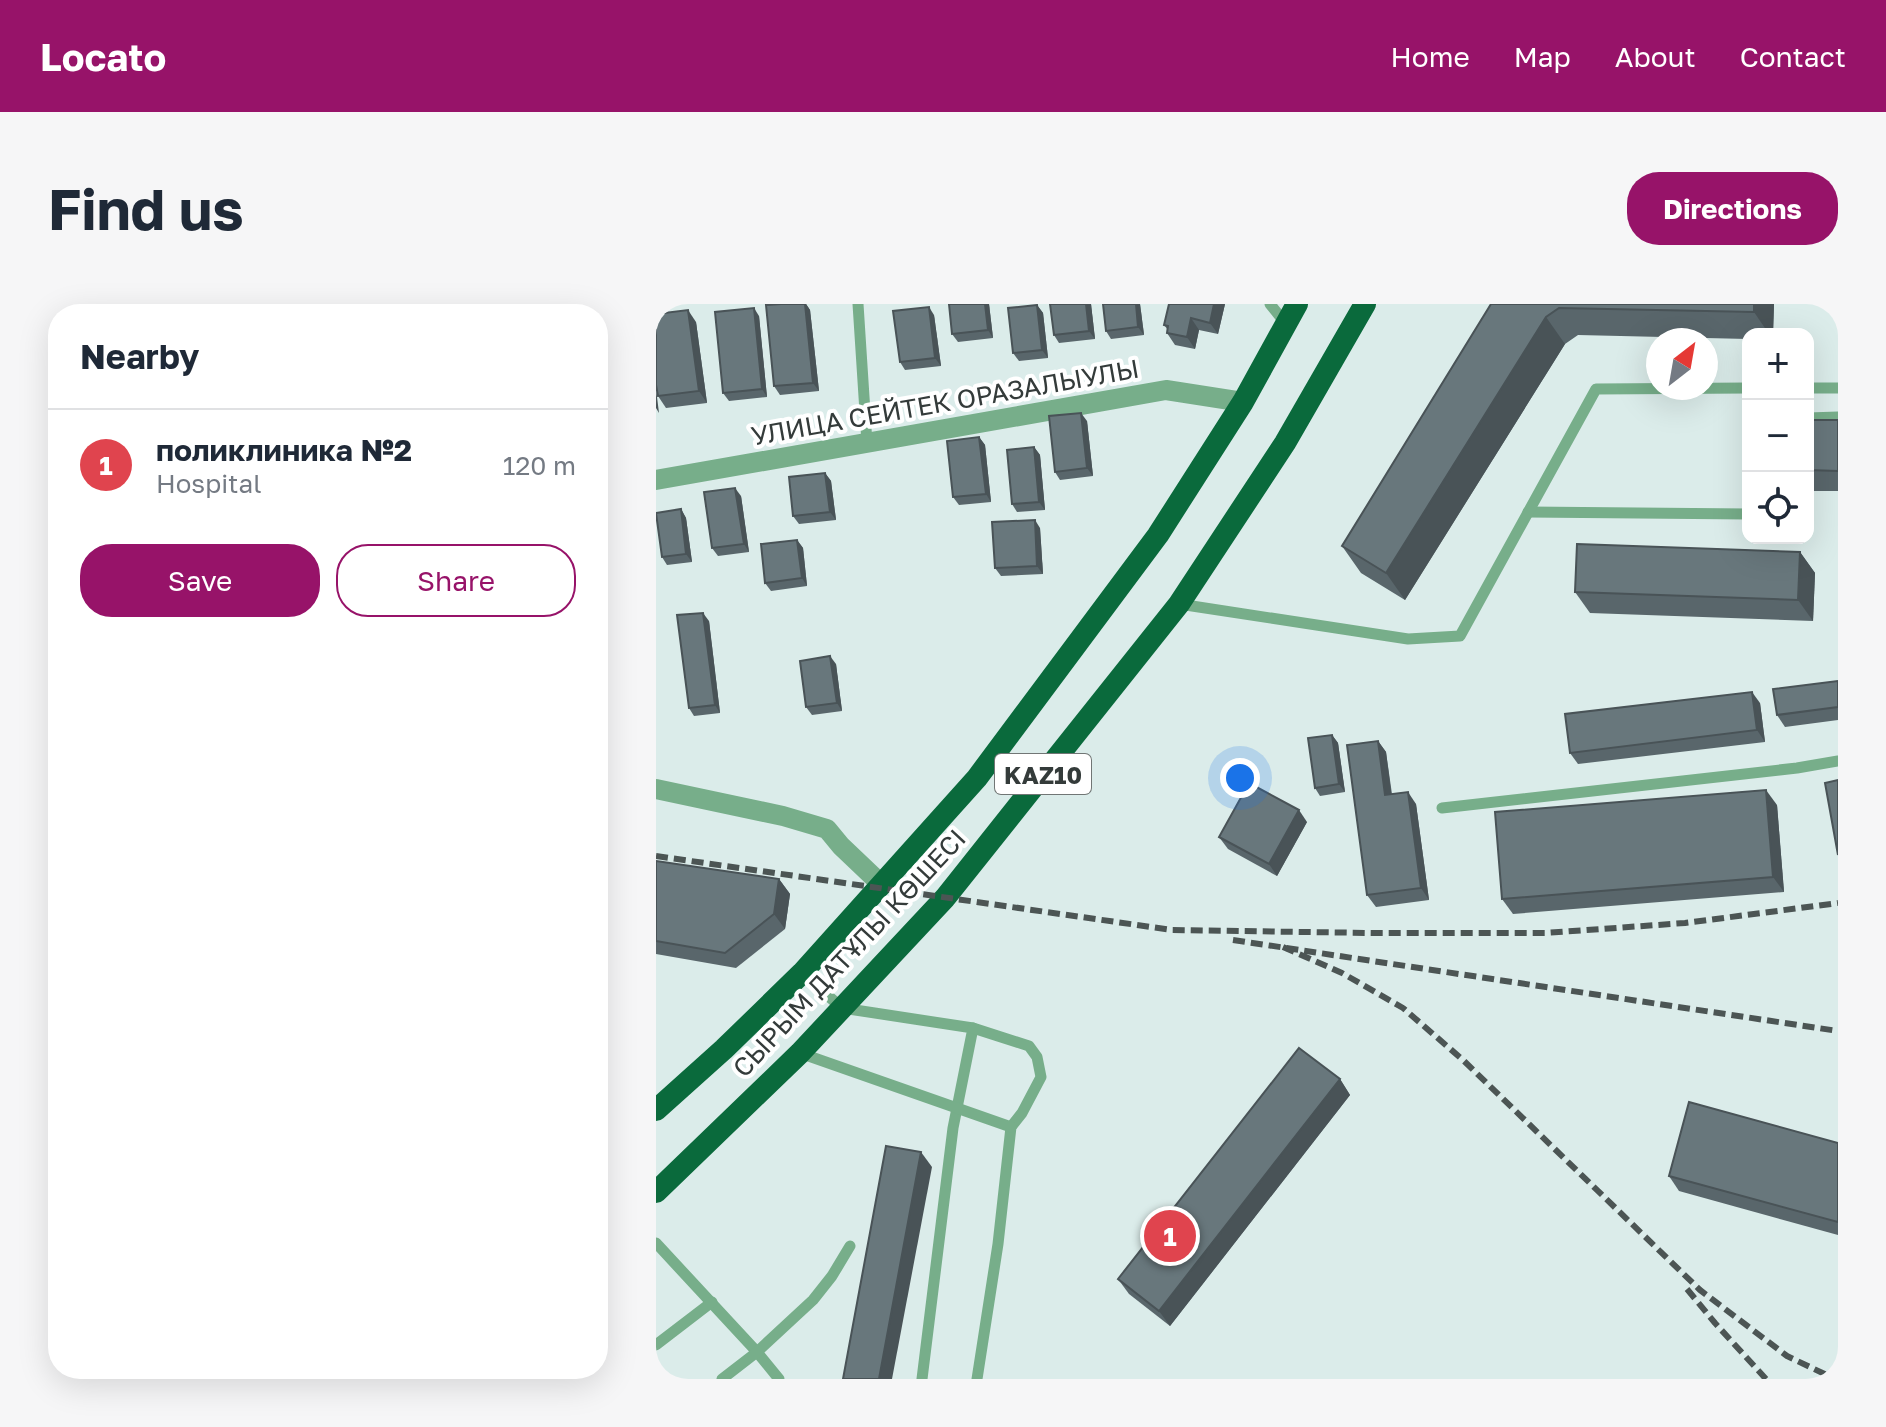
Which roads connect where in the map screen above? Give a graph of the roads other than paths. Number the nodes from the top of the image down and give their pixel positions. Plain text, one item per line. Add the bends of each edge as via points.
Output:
1 (858, 304) edge
2 (1270, 304) edge
3 (1297, 304) edge
4 (1365, 304) edge
5 (1286, 324) junction
6 (1742, 388) edge
7 (1814, 388) edge
8 (1838, 388) edge
9 (1243, 402) junction
10 (1838, 417) edge
11 (1814, 418) edge
12 (867, 443) junction
13 (656, 480) edge
14 (1528, 512) junction
15 (1742, 514) edge
16 (1179, 604) junction
17 (1838, 761) edge
18 (656, 789) edge
19 (1442, 808) dead end
20 (882, 885) junction
21 (802, 973) junction
22 (842, 1008) junction
23 (973, 1028) junction
24 (800, 1053) junction
25 (956, 1109) junction
26 (656, 1110) edge
27 (1011, 1127) junction
28 (656, 1192) edge
29 (656, 1243) edge
30 (850, 1246) dead end
31 (712, 1302) junction
32 (656, 1345) edge
33 (757, 1352) junction
34 (722, 1379) edge
35 (779, 1379) edge
36 (922, 1379) edge
37 (977, 1379) edge

1 - 12 lane
2 - 5 lane
3 - 5 highway, СЫРЫМ ДАТҰЛЫ КӨШЕСІ / KAZ10
4 - 16 highway, СЫРЫМ ДАТҰЛЫ КӨШЕСІ / KAZ10 via 1285,443
5 - 9 highway, СЫРЫМ ДАТҰЛЫ КӨШЕСІ / KAZ10
6 - 14 lane via 1596,389
7 - 8 lane
9 - 12 street, УЛИЦА СЕЙТЕК ОРАЗАЛЫУЛЫ via 1166,390
9 - 20 highway, СЫРЫМ ДАТҰЛЫ КӨШЕСІ / KAZ10 via 1158,535 977,778
10 - 11 lane
12 - 13 street, УЛИЦА СЕЙТЕК ОРАЗАЛЫУЛЫ
14 - 15 lane
14 - 16 lane via 1460,636 1408,639
16 - 22 highway, СЫРЫМ ДАТҰЛЫ КӨШЕСІ / KAZ10 via 945,898
17 - 19 lane
18 - 20 street via 827,829
20 - 21 highway, СЫРЫМ ДАТҰЛЫ КӨШЕСІ / KAZ10
21 - 22 lane
21 - 26 highway, СЫРЫМ ДАТҰЛЫ КӨШЕСІ / KAZ10
22 - 23 lane
22 - 24 highway, СЫРЫМ ДАТҰЛЫ КӨШЕСІ / KAZ10
23 - 25 lane
23 - 27 lane via 1029,1046 1037,1057 1041,1077
24 - 25 lane
24 - 28 highway, СЫРЫМ ДАТҰЛЫ КӨШЕСІ / KAZ10
25 - 27 lane
25 - 36 lane
27 - 37 lane
29 - 31 lane
30 - 33 lane via 813,1300
31 - 32 lane
31 - 33 lane
33 - 34 lane
33 - 35 lane

